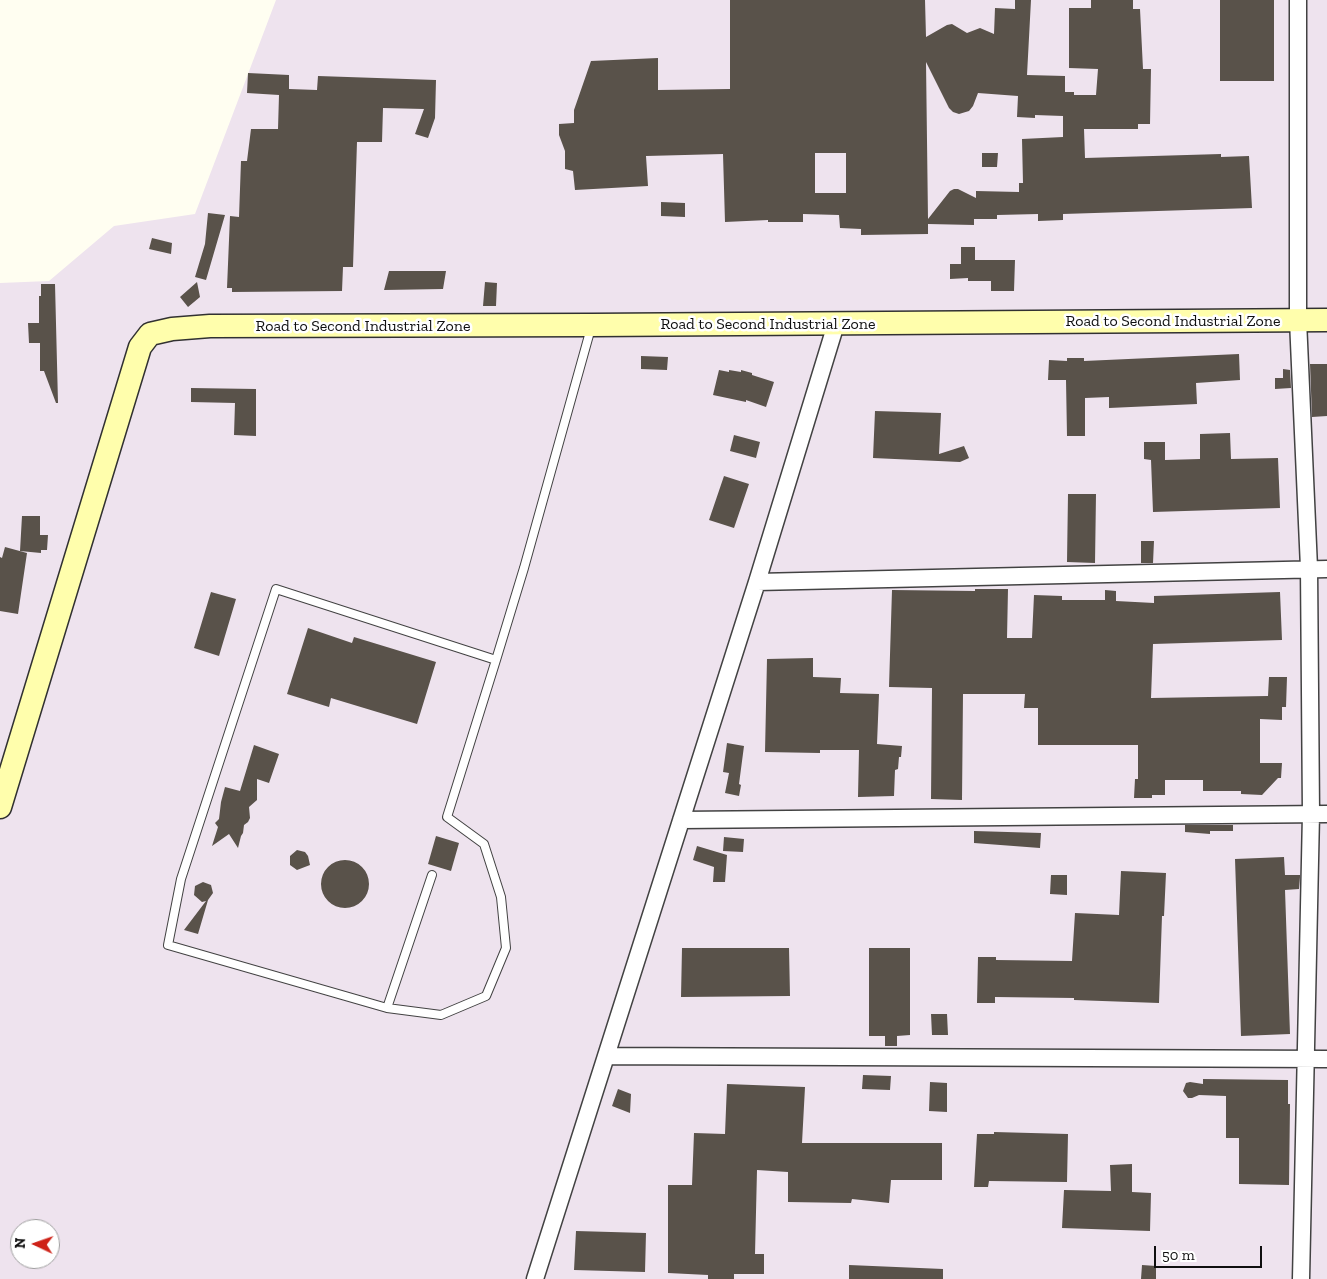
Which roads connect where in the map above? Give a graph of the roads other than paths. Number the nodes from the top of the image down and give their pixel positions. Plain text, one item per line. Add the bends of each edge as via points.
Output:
1 (1298, 0) edge
2 (1298, 320) junction
3 (1327, 320) edge
4 (836, 324) junction
5 (592, 326) junction
6 (1309, 568) junction
7 (1327, 569) edge
8 (757, 582) junction
9 (496, 660) junction
10 (0, 807) edge
11 (1319, 814) edge
12 (681, 820) junction
13 (432, 875) dead end
14 (387, 1008) junction
15 (606, 1056) junction
16 (1306, 1059) junction
17 (1327, 1059) edge
18 (535, 1279) edge
19 (1301, 1279) edge

1 - 2 street
2 - 3 street, Road to Second Industrial Zone
2 - 4 street, Road to Second Industrial Zone
2 - 6 street
4 - 5 street, Road to Second Industrial Zone
4 - 8 street
5 - 9 lane
5 - 10 street, Road to Second Industrial Zone via 210,326 150,334 140,347
6 - 7 street
6 - 8 street
6 - 11 street
8 - 12 street
9 - 14 lane via 447,817 484,844 502,897 506,948 486,996 441,1015
9 - 14 lane via 276,589 181,879 168,944
11 - 12 street
11 - 16 street
12 - 15 street
13 - 14 lane
15 - 16 street
15 - 18 street
16 - 17 street
16 - 19 street

